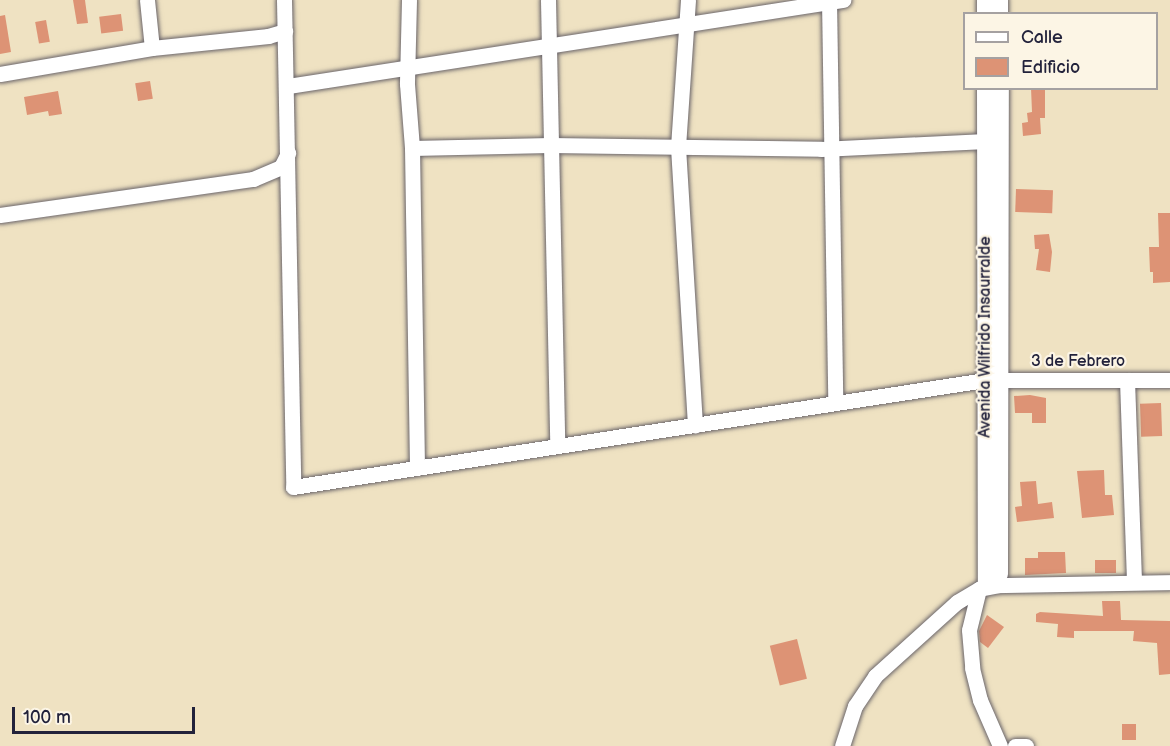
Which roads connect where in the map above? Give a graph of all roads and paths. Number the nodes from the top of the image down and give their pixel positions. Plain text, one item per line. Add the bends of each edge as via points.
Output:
1 (147, 0) edge
2 (284, 0) edge
3 (409, 0) edge
4 (548, 0) edge
5 (688, 0) edge
6 (834, 1) edge
7 (688, 25) junction
8 (285, 31) junction
9 (549, 46) junction
10 (152, 48) junction
11 (408, 68) junction
12 (0, 74) edge
13 (288, 86) junction
14 (986, 90) edge
15 (1000, 90) edge
16 (986, 141) junction
17 (550, 145) junction
18 (678, 147) junction
19 (412, 148) junction
20 (831, 149) junction
21 (288, 153) junction
22 (0, 215) edge
23 (993, 380) junction
24 (1127, 380) junction
25 (1170, 380) edge
26 (835, 403) junction
27 (695, 425) junction
28 (557, 446) junction
29 (417, 468) junction
30 (1134, 582) junction
31 (1170, 582) edge
32 (988, 586) junction
33 (842, 746) edge
34 (1000, 746) edge
35 (1015, 746) edge
36 (1026, 746) edge

1 - 10 street
2 - 8 street
3 - 11 street
4 - 9 street
5 - 7 street
6 - 7 street
6 - 20 street
7 - 9 street
7 - 18 street
8 - 10 street
8 - 13 street
9 - 11 street
9 - 17 street
10 - 12 street
11 - 13 street
11 - 19 street
13 - 21 street
14 - 16 street, Avenida Wilfrido Insaurralde
15 - 23 street, Avenida Wilfrido Insaurralde
16 - 20 street
16 - 23 street, Avenida Wilfrido Insaurralde
17 - 18 street
17 - 19 street
17 - 28 street
18 - 20 street
18 - 27 street
19 - 29 street
20 - 26 street
21 - 22 street via 280,167 253,179
21 - 29 street, 3 de Febrero via 293,487
23 - 24 street, 3 de Febrero
23 - 26 street, 3 de Febrero
23 - 32 street, Avenida Wilfrido Insaurralde
24 - 25 street, 3 de Febrero
24 - 30 street
26 - 27 street, 3 de Febrero
27 - 28 street, 3 de Febrero
28 - 29 street, 3 de Febrero
30 - 31 street
30 - 32 street
32 - 33 street via 957,602 875,676 855,706
32 - 34 street via 969,630 980,700
35 - 36 street

